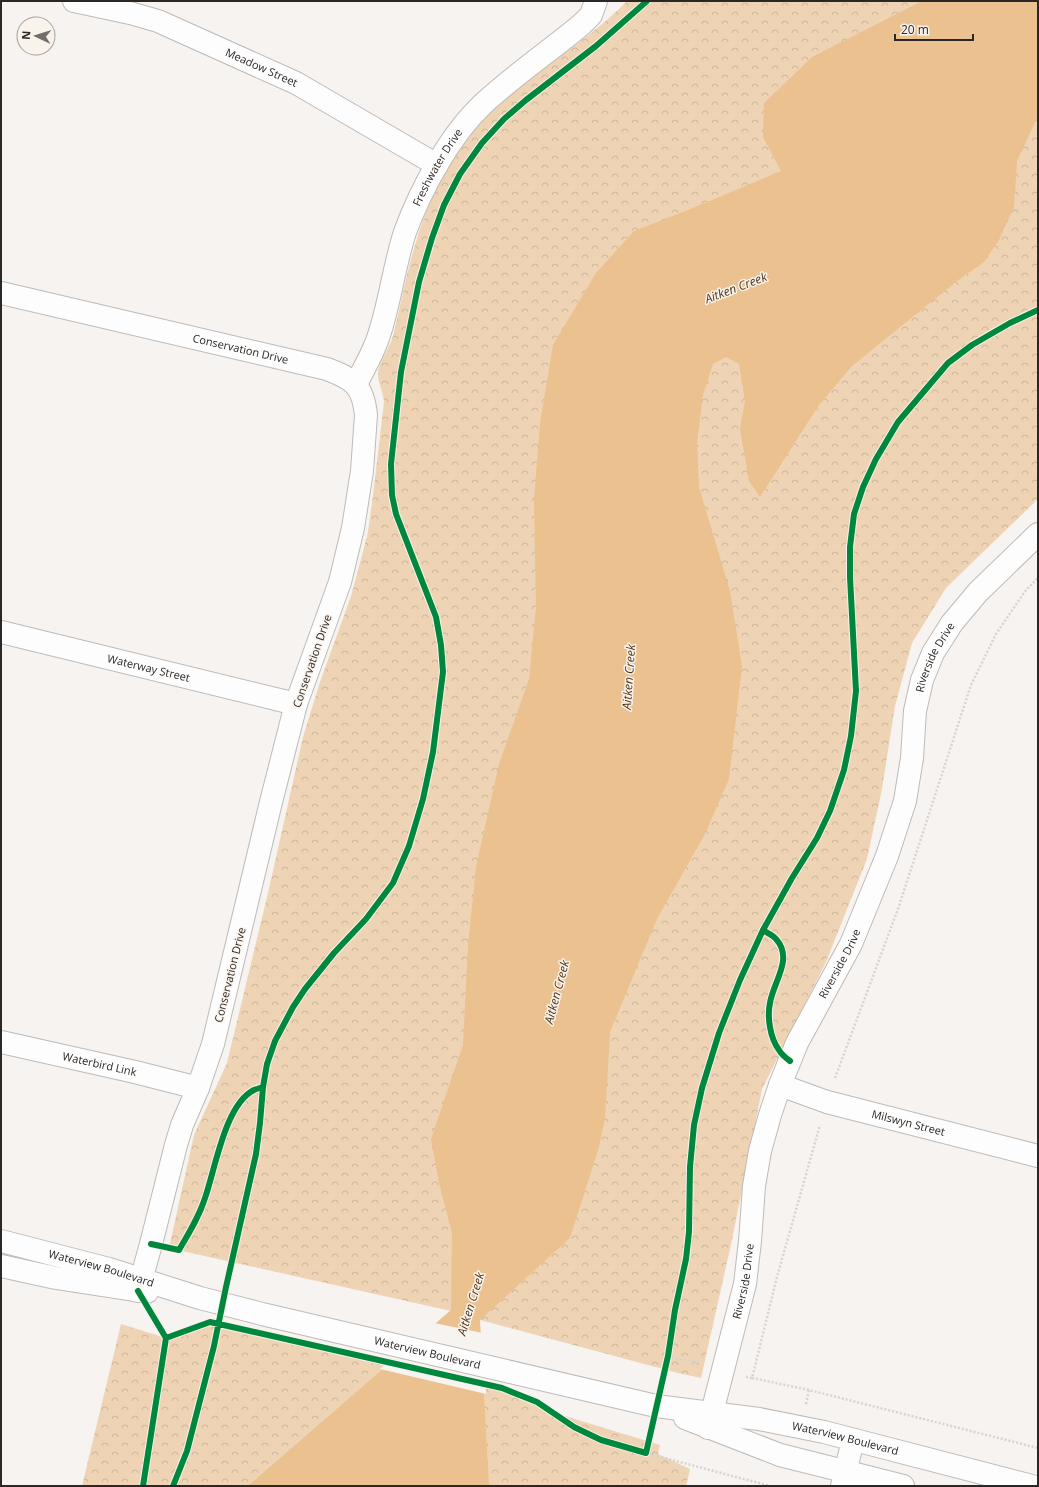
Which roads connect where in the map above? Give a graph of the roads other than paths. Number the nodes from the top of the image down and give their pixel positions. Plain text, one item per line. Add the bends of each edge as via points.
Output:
1 (74, 1) edge
2 (596, 1) edge
3 (437, 165) junction
4 (1, 293) edge
5 (356, 384) junction
6 (1038, 534) edge
7 (1, 632) edge
8 (296, 704) junction
9 (1, 1042) edge
10 (780, 1085) junction
11 (198, 1088) junction
12 (1038, 1156) edge
13 (1, 1241) edge
14 (1, 1266) edge
15 (139, 1285) junction
16 (709, 1421) junction
17 (853, 1440) junction
18 (844, 1479) edge
19 (903, 1486) edge
20 (1032, 1486) edge

1 - 3 street, Meadow Street via 158,21 296,83
2 - 3 street, Freshwater Drive via 591,15 582,24 482,104
3 - 5 street, Freshwater Drive via 404,235 379,335
4 - 5 street, Conservation Drive via 327,369 346,376
5 - 8 street, Conservation Drive via 363,397 366,415 362,471 353,528 340,582
6 - 10 street, Riverside Drive via 978,592 952,623 933,653 922,680 916,711 905,801 887,856 851,944 797,1044
7 - 8 street, Waterway Street
8 - 11 street, Conservation Drive via 213,1044
9 - 11 street, Waterbird Link
10 - 12 street, Milswyn Street via 827,1102
10 - 16 street, Riverside Drive via 760,1151 754,1186 745,1284
11 - 15 street, Conservation Drive via 178,1138
13 - 15 street, Waterview Boulevard via 71,1258
14 - 15 street, Waterview Boulevard via 56,1278
15 - 16 street, Waterview Boulevard via 656,1406
16 - 17 street, Waterview Boulevard via 759,1419
16 - 18 street, Waterview Boulevard via 780,1455
17 - 18 street
17 - 20 street, Waterview Boulevard
18 - 19 street, Waterview Boulevard

